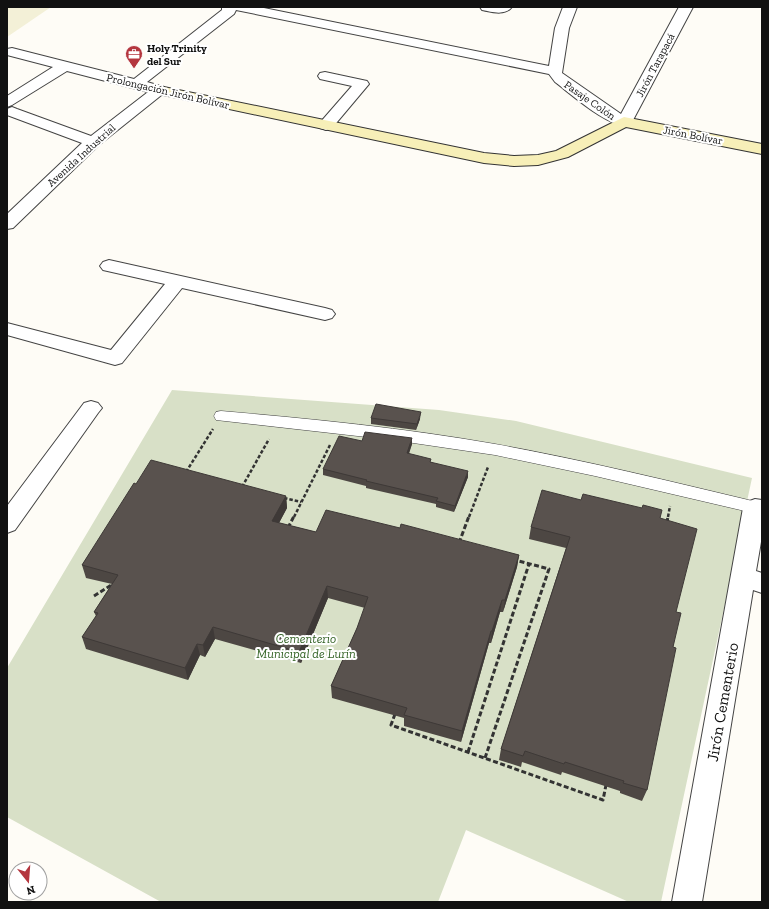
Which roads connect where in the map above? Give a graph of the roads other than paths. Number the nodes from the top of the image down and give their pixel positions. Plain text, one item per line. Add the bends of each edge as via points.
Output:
1 (229, 7) edge
2 (240, 7) edge
3 (487, 7) edge
4 (570, 7) edge
5 (686, 7) edge
6 (503, 8) edge
7 (12, 52) dead end
8 (65, 66) junction
9 (554, 71) junction
10 (325, 76) dead end
11 (135, 85) junction
12 (159, 90) junction
13 (9, 107) edge
14 (624, 122) junction
15 (326, 125) junction
16 (93, 142) junction
17 (762, 148) edge
18 (7, 224) edge
19 (109, 266) dead end
20 (178, 281) junction
21 (325, 314) dead end
22 (7, 328) edge
23 (91, 408) dead end
24 (221, 416) road end
25 (761, 509) edge
26 (11, 513) edge
27 (753, 580) edge
28 (687, 902) edge

1 - 11 street via 229,11
2 - 9 street
3 - 6 street
4 - 9 street, Pasaje Colón via 562,28
5 - 14 street, Jirón Tarapacá
7 - 8 street, Prolongación Jirón Bolívar
8 - 11 street, Prolongación Jirón Bolívar
8 - 13 street
9 - 14 street, Pasaje Colón via 610,115
10 - 15 street via 362,84
11 - 12 street, Prolongación Jirón Bolívar
12 - 15 street, Prolongación Jirón Bolívar
12 - 16 street, Avenida Industrial
13 - 16 street
14 - 15 street, Prolongación Jirón Bolívar via 562,154 538,160 514,161 484,158
14 - 17 street, Jirón Bolívar
16 - 18 street, Avenida Industrial
19 - 20 street
20 - 21 street
20 - 22 street via 115,358
23 - 26 street
24 - 25 lane via 338,427 494,450
25 - 27 street, Jirón Cementerio via 755,508
27 - 28 street, Jirón Cementerio

